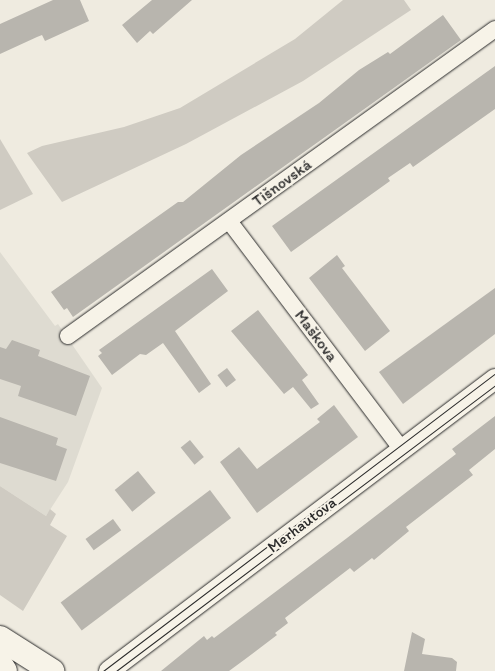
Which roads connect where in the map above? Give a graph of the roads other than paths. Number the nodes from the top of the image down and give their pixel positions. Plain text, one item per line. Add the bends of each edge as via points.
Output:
1 (495, 29) edge
2 (229, 222) junction
3 (68, 336) dead end
4 (495, 379) edge
5 (402, 450) junction
6 (0, 638) edge
7 (0, 663) edge
8 (5, 671) edge
9 (52, 671) edge
10 (109, 671) edge

1 - 2 street, Tišnovská
2 - 3 street, Tišnovská
2 - 5 street, Maškova
4 - 5 street, Merhautova
5 - 10 street, Merhautova
6 - 9 main road
7 - 8 main road

